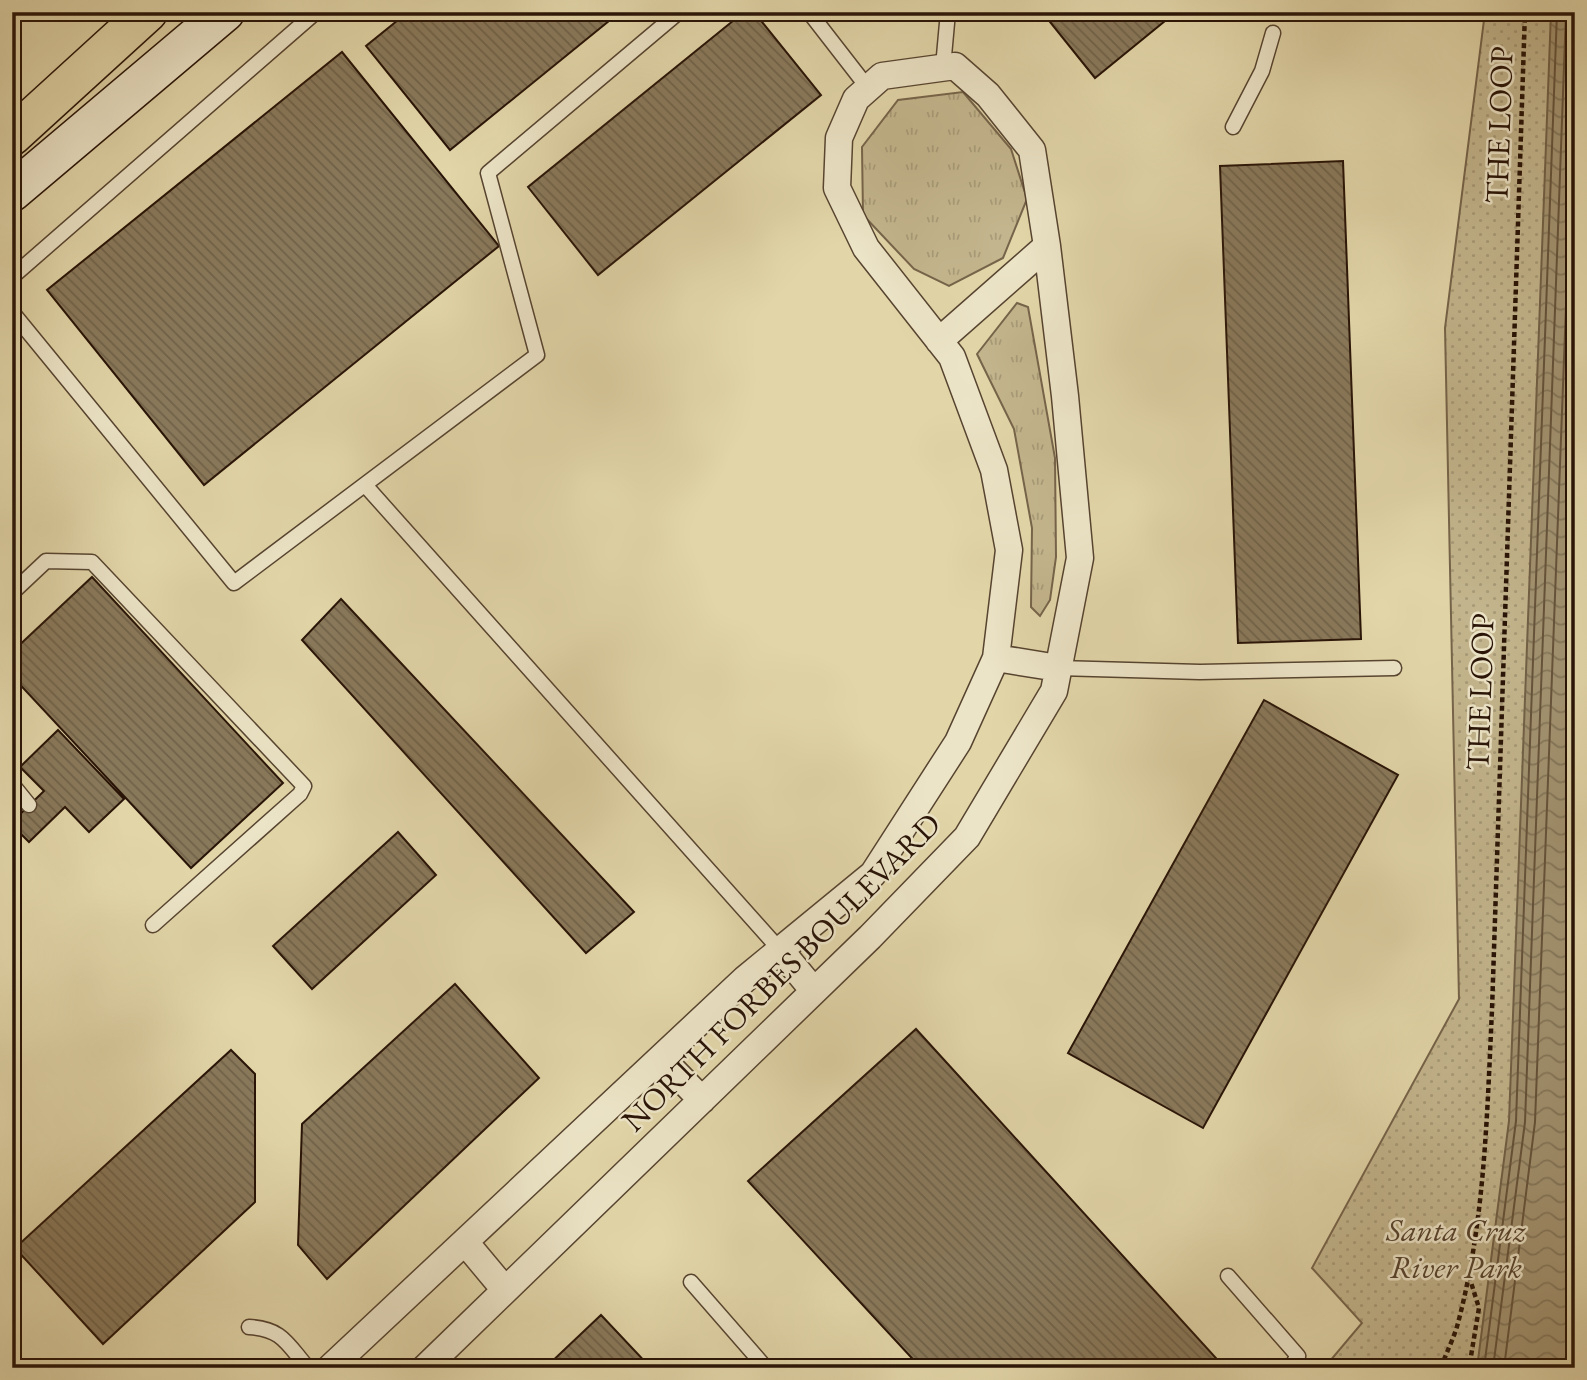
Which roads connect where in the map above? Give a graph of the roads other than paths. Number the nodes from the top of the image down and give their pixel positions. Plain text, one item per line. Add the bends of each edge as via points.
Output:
1 (148, 12) edge
2 (225, 12) edge
3 (316, 12) edge
4 (679, 12) edge
5 (809, 12) edge
6 (948, 12) edge
7 (1273, 33) dead end
8 (943, 68) junction
9 (868, 88) junction
10 (1233, 127) dead end
11 (12, 135) edge
12 (12, 192) edge
13 (1047, 246) junction
14 (12, 277) edge
15 (12, 312) edge
16 (939, 341) junction
17 (365, 485) junction
18 (12, 593) edge
19 (996, 658) junction
20 (1058, 668) junction
21 (1394, 668) dead end
22 (12, 784) edge
23 (30, 805) dead end
24 (856, 887) junction
25 (887, 920) junction
26 (153, 925) dead end
27 (780, 950) junction
28 (814, 991) junction
29 (661, 1058) junction
30 (702, 1100) junction
31 (465, 1242) junction
32 (1228, 1276) dead end
33 (691, 1282) dead end
34 (505, 1290) junction
35 (249, 1327) dead end
36 (308, 1368) edge
37 (330, 1368) edge
38 (425, 1368) edge
39 (766, 1368) edge
40 (1290, 1368) edge

1 - 11 highway
2 - 12 main road
3 - 14 lane
4 - 17 lane via 488,173 537,355
5 - 9 lane
6 - 8 lane
7 - 10 lane via 1262,71
8 - 9 street via 883,76
8 - 13 street, NORTH FORBES BOULEVARD via 955,66 988,95 1032,150
9 - 16 street, NORTH FORBES BOULEVARD via 856,99 839,138 837,188 866,248
13 - 16 street
13 - 20 street, NORTH FORBES BOULEVARD via 1080,558
15 - 17 lane via 234,583
16 - 19 street, NORTH FORBES BOULEVARD via 951,357 994,470 1009,550
17 - 27 lane
18 - 26 lane via 46,561 92,562 304,786
19 - 20 street
19 - 24 street, NORTH FORBES BOULEVARD via 958,742 873,874
20 - 21 lane via 1200,673
20 - 25 street, NORTH FORBES BOULEVARD via 1054,691 967,837
22 - 23 lane
24 - 25 street
24 - 27 street, NORTH FORBES BOULEVARD
25 - 28 street, NORTH FORBES BOULEVARD
27 - 28 street
27 - 29 street, NORTH FORBES BOULEVARD
28 - 30 street, NORTH FORBES BOULEVARD
29 - 30 street
29 - 31 street, NORTH FORBES BOULEVARD
30 - 34 street, NORTH FORBES BOULEVARD
31 - 34 street
31 - 37 street, NORTH FORBES BOULEVARD
32 - 40 lane via 1298,1356
33 - 39 lane
34 - 38 street, NORTH FORBES BOULEVARD
35 - 36 lane via 278,1334

